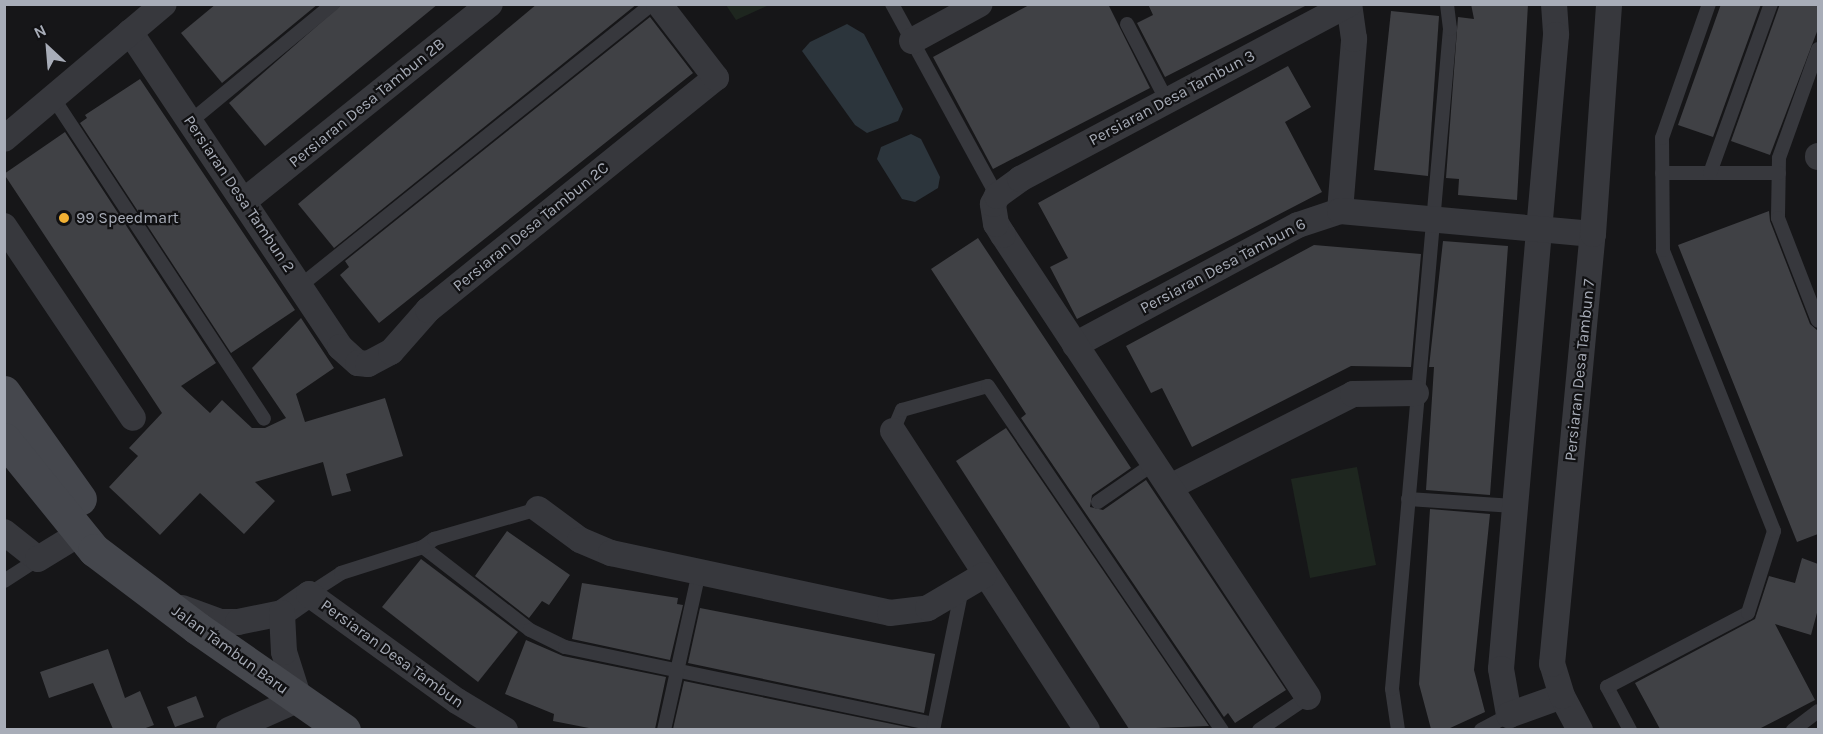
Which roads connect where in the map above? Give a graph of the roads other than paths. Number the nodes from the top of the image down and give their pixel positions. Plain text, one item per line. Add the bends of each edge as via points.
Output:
1 (164, 4) edge
2 (333, 4) edge
3 (490, 4) edge
4 (652, 4) edge
5 (659, 4) edge
6 (892, 4) edge
7 (980, 4) edge
8 (1349, 4) edge
9 (1447, 4) edge
10 (1554, 4) edge
11 (1609, 4) edge
12 (1709, 4) edge
13 (1771, 4) edge
14 (1127, 24) dead end
15 (130, 32) junction
16 (912, 41) junction
17 (1818, 49) edge
18 (52, 96) junction
19 (1167, 101) junction
20 (191, 121) junction
21 (4, 138) edge
22 (1662, 173) junction
23 (1710, 173) junction
24 (1779, 173) junction
25 (997, 196) junction
26 (244, 201) junction
27 (1340, 211) junction
28 (1432, 219) junction
29 (4, 226) edge
30 (1538, 230) junction
31 (1593, 234) junction
32 (300, 286) junction
33 (1818, 321) edge
34 (1074, 345) junction
35 (348, 357) joint
36 (4, 392) edge
37 (1416, 393) junction
38 (133, 418) dead end
39 (264, 419) dead end
40 (893, 431) joint
41 (4, 439) edge
42 (1153, 464) junction
43 (1170, 487) junction
44 (1408, 499) junction
45 (1098, 502) dead end
46 (1514, 507) junction
47 (538, 509) joint
48 (4, 532) edge
49 (78, 534) junction
50 (423, 547) junction
51 (38, 559) junction
52 (120, 566) junction
53 (699, 572) junction
54 (984, 575) junction
55 (4, 581) edge
56 (962, 589) junction
57 (309, 594) junction
58 (159, 598) junction
59 (282, 613) junction
60 (677, 670) junction
61 (1562, 696) junction
62 (1308, 697) joint
63 (299, 699) junction
64 (1818, 711) edge
65 (1509, 715) junction
66 (934, 727) edge
67 (236, 728) edge
68 (344, 729) edge
69 (505, 729) edge
70 (664, 729) edge
71 (1087, 729) edge
72 (1222, 729) edge
73 (1259, 729) edge
74 (1398, 729) edge
75 (1481, 729) edge
76 (1580, 729) edge
77 (1630, 729) edge
78 (1793, 729) edge

1 - 15 street
2 - 20 lane
3 - 26 street, Persiaran Desa Tambun 2B
4 - 32 lane
5 - 35 street, Persiaran Desa Tambun 2C via 716,78 428,310 391,352 368,364
6 - 16 lane
7 - 16 street
8 - 19 street, Persiaran Desa Tambun 3
8 - 27 street via 1354,39
9 - 28 lane via 1450,28
10 - 30 street via 1556,35
11 - 31 street, Persiaran Desa Tambun 7
12 - 22 lane via 1662,138
13 - 23 lane
14 - 19 lane
15 - 18 street
15 - 20 street, Persiaran Desa Tambun 2
16 - 25 lane
17 - 24 lane via 1779,158
18 - 21 street
18 - 39 lane
19 - 25 street, Persiaran Desa Tambun 3 via 1020,179
20 - 26 street, Persiaran Desa Tambun 2
22 - 23 lane
22 - 77 lane via 1663,250 1774,531 1748,613 1607,687
23 - 24 lane
24 - 33 lane via 1778,218
25 - 34 street via 993,213 996,224
26 - 32 street, Persiaran Desa Tambun 2
27 - 28 street, Persiaran Desa Tambun 6
27 - 34 street, Persiaran Desa Tambun 6 via 1298,225
28 - 30 street, Persiaran Desa Tambun 6
28 - 37 lane
29 - 38 street
30 - 31 street, Persiaran Desa Tambun 6
30 - 46 street
31 - 61 street, Persiaran Desa Tambun 7 via 1552,664
32 - 35 street, Persiaran Desa Tambun 2
34 - 42 street
36 - 52 main road via 110,537
37 - 43 street via 1353,394
37 - 44 lane
40 - 54 street
40 - 72 lane via 902,410 988,386
41 - 49 main road, Jalan Tambun Baru
42 - 43 street
42 - 45 lane
43 - 62 street
44 - 46 lane
44 - 74 lane via 1392,689
46 - 65 street via 1501,669
47 - 50 lane via 434,540
47 - 53 street via 594,547
48 - 51 street
49 - 51 street
49 - 52 main road, Jalan Tambun Baru
50 - 57 lane via 341,573
50 - 60 lane via 530,630 565,647
51 - 55 lane
52 - 58 main road, Jalan Tambun Baru
53 - 56 street via 891,613 928,608
53 - 60 lane
54 - 56 street
54 - 71 street
56 - 66 lane
57 - 59 street, Persiaran Desa Tambun
57 - 69 street, Persiaran Desa Tambun via 457,701
58 - 59 street, Persiaran Desa Tambun via 220,622
58 - 63 main road, Jalan Tambun Baru
59 - 63 street via 284,652
60 - 66 lane
60 - 70 lane
61 - 65 street
61 - 76 street, Persiaran Desa Tambun 7
62 - 73 lane
63 - 67 street
63 - 68 main road, Jalan Tambun Baru
64 - 78 lane
65 - 75 lane

